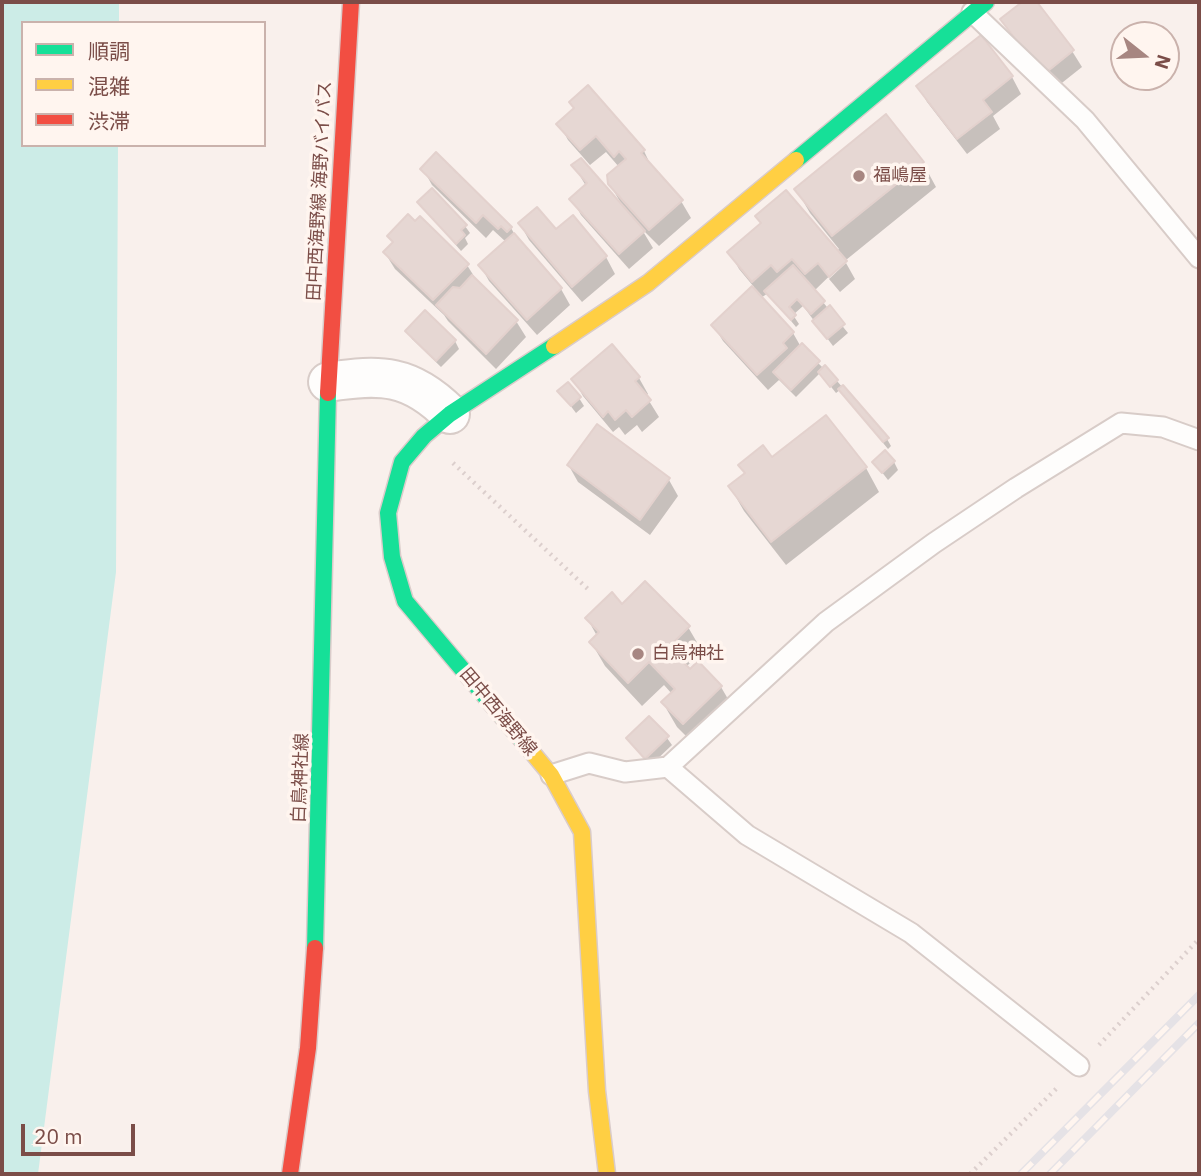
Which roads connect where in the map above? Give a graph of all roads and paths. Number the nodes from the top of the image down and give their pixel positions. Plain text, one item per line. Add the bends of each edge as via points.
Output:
1 (351, 2) edge
2 (979, 7) edge
3 (1199, 258) edge
4 (328, 382) junction
5 (437, 425) junction
6 (1199, 440) edge
7 (590, 591) dead end
8 (668, 766) junction
9 (551, 775) junction
10 (1079, 1066) dead end
11 (290, 1174) edge
12 (607, 1174) edge

1 - 4 street, 田中西海野線 海野バイパス
2 - 3 lane via 1084,120
2 - 5 street, 田中西海野線 via 648,284
4 - 5 street via 370,376 406,383 432,396
4 - 11 street, 白鳥神社線 via 316,939
5 - 7 path
5 - 9 street, 田中西海野線 via 402,463 388,513 392,557 405,601
6 - 8 lane via 1163,427 1121,423 934,543 826,622
8 - 9 lane via 625,772 589,763
8 - 10 lane via 747,835 911,933
9 - 12 street, 田中西海野線 via 582,832 597,1091

